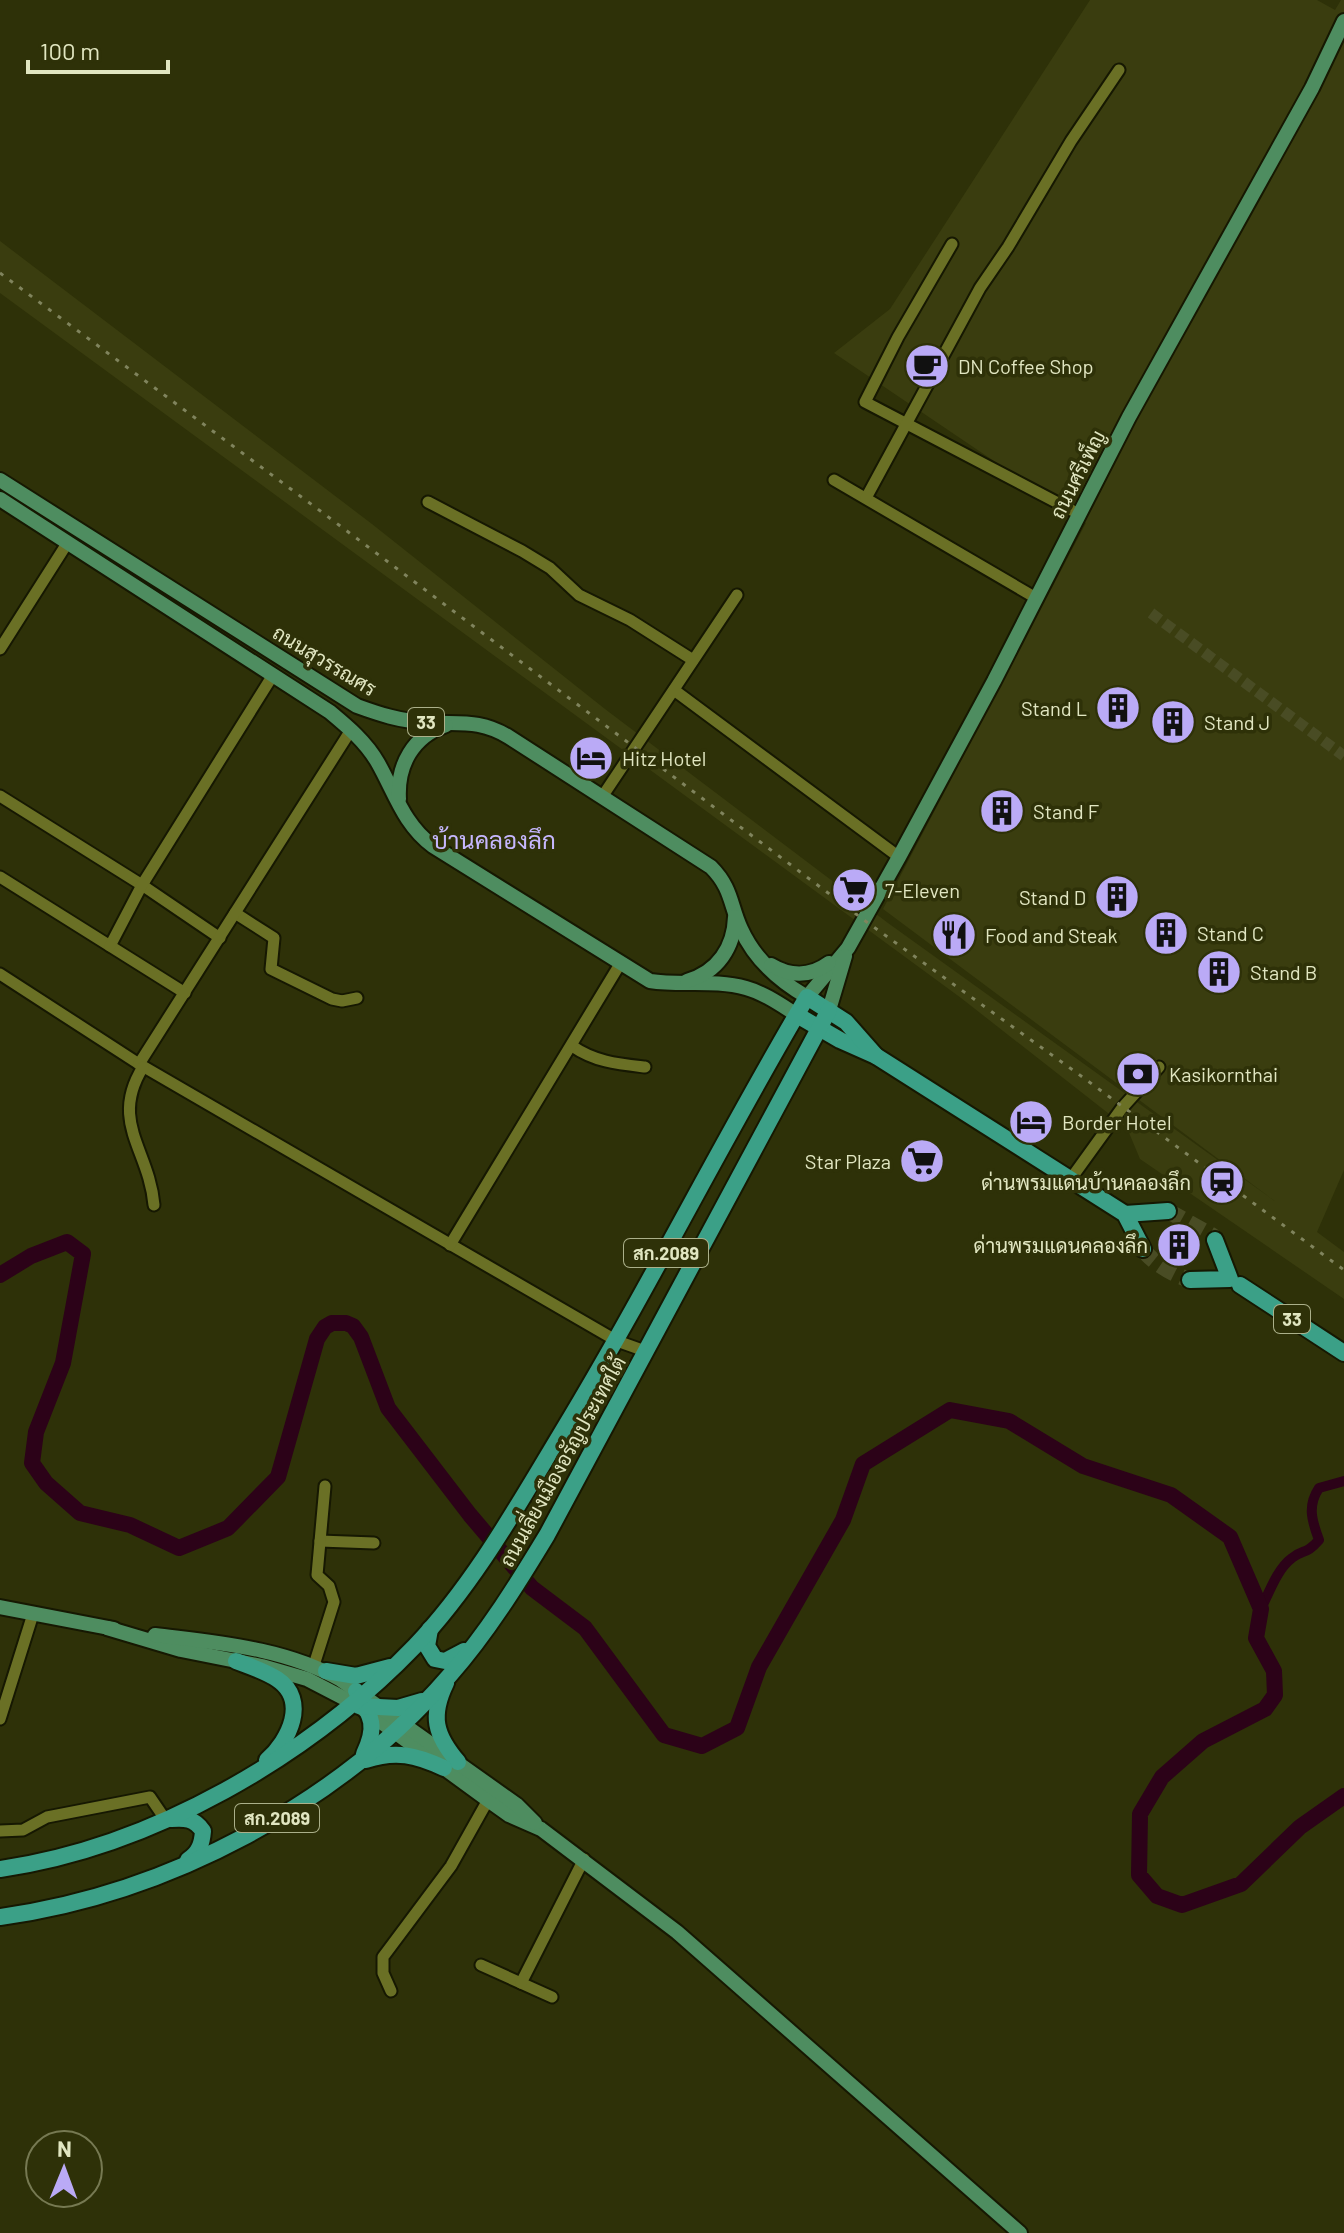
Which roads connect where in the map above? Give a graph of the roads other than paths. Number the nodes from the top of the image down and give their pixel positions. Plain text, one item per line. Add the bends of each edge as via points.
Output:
1 (1344, 21) edge
2 (1119, 70) dead end
3 (952, 244) dead end
4 (907, 423) junction
5 (0, 480) edge
6 (834, 480) dead end
7 (866, 498) junction
8 (0, 499) edge
9 (428, 502) dead end
10 (1079, 514) junction
11 (68, 542) junction
12 (737, 595) dead end
13 (1036, 598) junction
14 (0, 649) edge
15 (693, 660) junction
16 (273, 675) junction
17 (674, 690) junction
18 (453, 723) junction
19 (351, 730) junction
20 (0, 796) edge
21 (602, 797) junction
22 (404, 814) junction
23 (899, 857) junction
24 (0, 877) edge
25 (142, 885) junction
26 (736, 912) junction
27 (235, 913) junction
28 (220, 938) junction
29 (110, 946) junction
30 (848, 948) junction
31 (758, 957) junction
32 (620, 964) junction
33 (0, 974) edge
34 (680, 983) junction
35 (185, 993) junction
36 (807, 997) junction
37 (357, 998) dead end
38 (829, 1010) junction
39 (797, 1015) junction
40 (819, 1028) junction
41 (572, 1046) junction
42 (876, 1056) junction
43 (141, 1066) junction
44 (645, 1067) dead end
45 (1159, 1067) dead end
46 (1070, 1180) junction
47 (154, 1205) dead end
48 (1168, 1211) tunnel mouth
49 (1125, 1214) junction
50 (1215, 1240) tunnel mouth
51 (450, 1245) junction
52 (1143, 1249) tunnel mouth
53 (1190, 1280) tunnel mouth
54 (1240, 1285) dead end
55 (617, 1341) junction
56 (645, 1351) junction
57 (1344, 1353) edge
58 (325, 1486) dead end
59 (320, 1541) junction
60 (374, 1543) dead end
61 (0, 1607) edge
62 (33, 1614) junction
63 (107, 1628) junction
64 (430, 1628) junction
65 (472, 1645) junction
66 (236, 1661) junction
67 (320, 1668) junction
68 (388, 1671) junction
69 (451, 1674) junction
70 (427, 1699) junction
71 (374, 1710) junction
72 (0, 1719) edge
73 (359, 1761) junction
74 (451, 1765) junction
75 (247, 1777) junction
76 (488, 1800) junction
77 (165, 1819) junction
78 (541, 1829) junction
79 (0, 1831) edge
80 (584, 1859) junction
81 (182, 1865) junction
82 (0, 1869) edge
83 (0, 1917) edge
84 (481, 1965) dead end
85 (521, 1983) junction
86 (391, 1991) dead end
87 (552, 1997) dead end
88 (1020, 2233) edge

1 - 10 main road, ถนนศรีเพ็ญ
2 - 4 street via 980,288
3 - 4 street via 865,402
4 - 7 street
4 - 10 street
5 - 18 main road, ถนนสุวรรณศร / 33 via 339,696 398,719
6 - 7 street
7 - 13 street
8 - 11 main road, ถนนสุวรรณศร
9 - 15 street via 522,551 579,595
10 - 13 main road, ถนนศรีเพ็ญ
11 - 14 street
11 - 16 main road, ถนนสุวรรณศร
12 - 15 street
13 - 23 main road, ถนนศรีเพ็ญ
15 - 17 street
16 - 19 main road, ถนนสุวรรณศร
16 - 25 street
17 - 21 street
17 - 23 street
18 - 21 main road, ถนนสุวรรณศร / 33 via 489,726
18 - 22 main road via 422,737 408,753 399,784
19 - 22 main road, ถนนสุวรรณศร via 377,761
19 - 27 street
20 - 25 street
21 - 26 main road, ถนนสุวรรณศร / 33 via 711,867 729,889
22 - 32 main road, ถนนสุวรรณศร via 433,846
23 - 30 main road, ถนนศรีเพ็ญ
24 - 29 street
25 - 28 street
25 - 29 street
26 - 31 main road, ถนนสุวรรณศร / 33
26 - 34 main road via 725,954 711,969
27 - 28 street
27 - 37 street via 274,938 271,969 332,999
28 - 35 street
29 - 35 street
30 - 31 main road via 816,973 798,975
30 - 36 main road, ถนนศรีเพ็ญ
30 - 38 main road, ถนนศรีเพ็ญ
31 - 36 main road, ถนนสุวรรณศร / 33
32 - 34 main road, ถนนสุวรรณศร via 650,981
32 - 41 street
33 - 43 street
34 - 39 main road, ถนนสุวรรณศร via 748,988
35 - 43 street
36 - 38 highway, ถนนสุวรรณศร / 33
36 - 39 highway, ถนนเลี่ยงเมืองอรัญประเทศใต้ / สก.2089
38 - 40 highway, ถนนเลี่ยงเมืองอรัญประเทศใต้ / สก.2089
38 - 42 highway, ถนนสุวรรณศร / 33
39 - 40 highway, ถนนสุวรรณศร
39 - 55 highway, ถนนเลี่ยงเมืองอรัญประเทศใต้ / สก.2089
40 - 42 highway, ถนนสุวรรณศร
40 - 56 highway, ถนนเลี่ยงเมืองอรัญประเทศใต้ / สก.2089
41 - 44 street via 599,1061
41 - 51 street
42 - 46 highway, ถนนสุวรรณศร
43 - 47 street via 128,1115 152,1182
43 - 51 street
45 - 46 street
46 - 49 highway, ถนนสุวรรณศร
48 - 49 highway
49 - 52 highway
50 - 53 highway via 1230,1279
51 - 55 street
54 - 57 highway, 33
55 - 56 street
55 - 64 highway, ถนนเลี่ยงเมืองอรัญประเทศใต้ / สก.2089 via 518,1505
56 - 65 highway, ถนนเลี่ยงเมืองอรัญประเทศใต้ / สก.2089 via 547,1535
58 - 59 street
59 - 60 street
59 - 67 street via 317,1575 329,1586 334,1602
61 - 62 main road
62 - 63 main road
62 - 72 street
63 - 66 main road
63 - 67 main road via 223,1643
64 - 65 highway via 427,1646 435,1659 445,1661
64 - 68 highway, ถนนเลี่ยงเมืองอรัญประเทศใต้ / สก.2089
65 - 69 highway, ถนนเลี่ยงเมืองอรัญประเทศใต้ / สก.2089
66 - 71 main road via 307,1679
66 - 75 highway via 278,1679 293,1704 291,1730
67 - 68 highway via 356,1676
67 - 71 main road
68 - 71 highway, ถนนเลี่ยงเมืองอรัญประเทศใต้ / สก.2089
69 - 70 highway, ถนนเลี่ยงเมืองอรัญประเทศใต้ / สก.2089
69 - 74 highway via 436,1713
70 - 71 highway, ถนนเลี่ยงเมืองอรัญประเทศใต้ / สก.2089
70 - 71 highway
71 - 73 highway, ถนนเลี่ยงเมืองอรัญประเทศใต้ / สก.2089
71 - 73 highway via 371,1741
71 - 74 main road
71 - 75 highway, ถนนเลี่ยงเมืองอรัญประเทศใต้ / สก.2089 via 330,1724
73 - 74 highway via 396,1753
73 - 81 highway, ถนนเลี่ยงเมืองอรัญประเทศใต้ / สก.2089 via 298,1807
74 - 76 main road
74 - 78 main road via 517,1805
75 - 77 highway, ถนนเลี่ยงเมืองอรัญประเทศใต้ / สก.2089
76 - 78 main road
76 - 86 street via 451,1866 383,1957
77 - 79 street via 150,1797 47,1817 23,1830
77 - 81 highway via 185,1818 203,1831 196,1855
77 - 82 highway, ถนนเลี่ยงเมืองอรัญประเทศใต้ / สก.2089 via 92,1846
78 - 80 main road
80 - 85 street
80 - 88 main road via 677,1932
81 - 83 highway, ถนนเลี่ยงเมืองอรัญประเทศใต้ / สก.2089 via 83,1901
84 - 85 street
85 - 87 street

